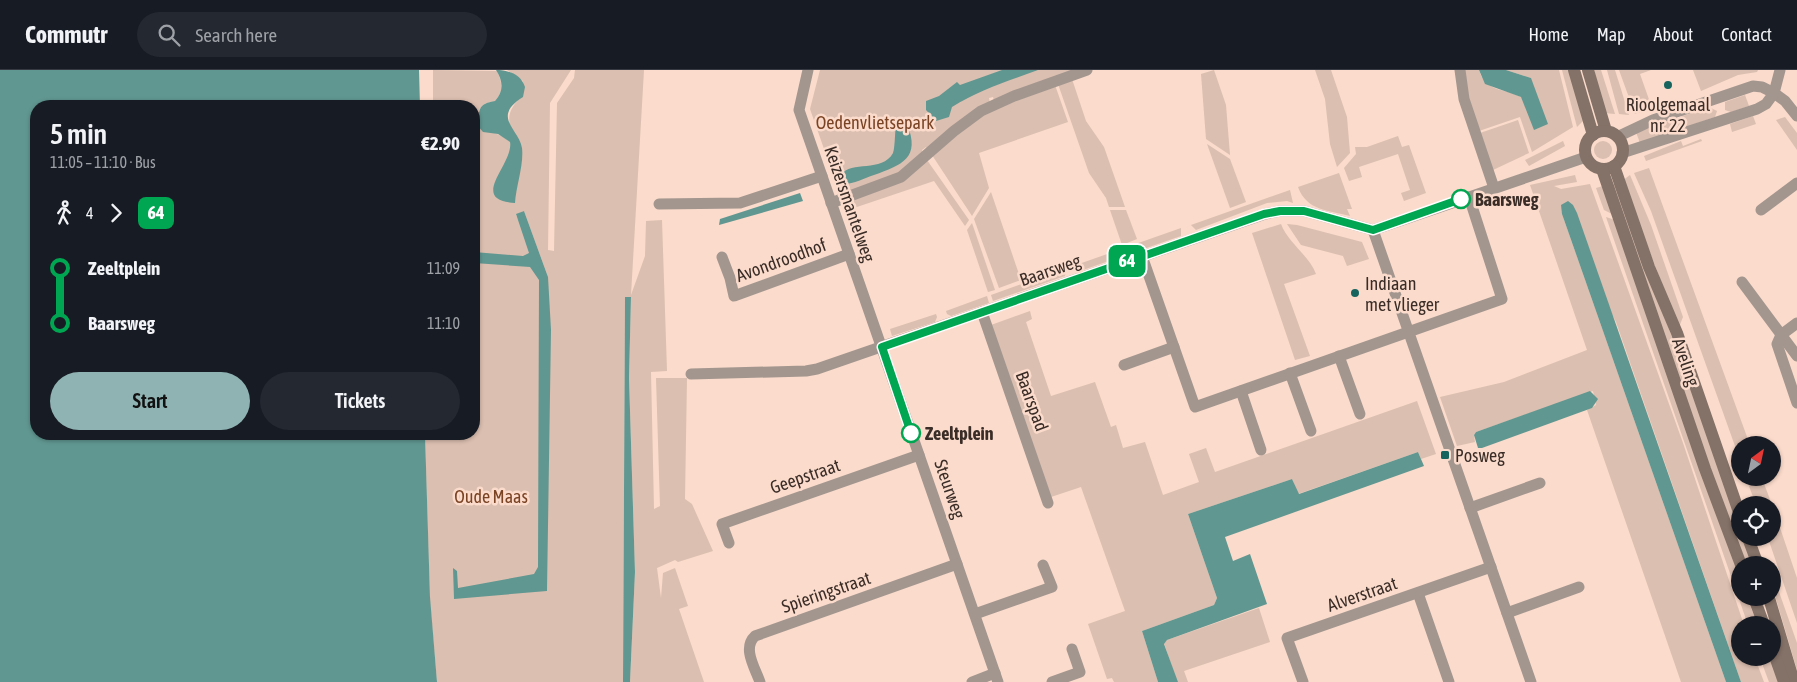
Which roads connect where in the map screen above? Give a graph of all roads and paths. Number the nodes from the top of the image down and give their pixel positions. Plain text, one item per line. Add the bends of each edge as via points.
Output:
1 (808, 70) edge
2 (1088, 70) edge
3 (1460, 70) edge
4 (1574, 70) edge
5 (1588, 70) edge
6 (1780, 70) edge
7 (1774, 93) junction
8 (1797, 116) edge
9 (1605, 134) junction
10 (1622, 153) junction
11 (1586, 156) junction
12 (1608, 167) junction
13 (822, 176) junction
14 (1797, 183) edge
15 (1494, 188) junction
16 (1469, 197) junction
17 (831, 203) junction
18 (659, 204) dead end
19 (1761, 210) dead end
20 (1373, 230) junction
21 (849, 254) junction
22 (1142, 256) junction
23 (722, 257) dead end
24 (1742, 282) dead end
25 (982, 312) junction
26 (1797, 323) edge
27 (1409, 331) junction
28 (1781, 335) junction
29 (882, 347) junction
30 (1174, 347) junction
31 (1339, 356) junction
32 (1797, 356) edge
33 (1124, 364) dead end
34 (1290, 373) junction
35 (692, 374) dead end
36 (1241, 390) junction
37 (1797, 403) edge
38 (1360, 414) dead end
39 (1311, 431) dead end
40 (1261, 450) dead end
41 (919, 455) junction
42 (1540, 483) dead end
43 (1733, 496) edge
44 (1048, 503) dead end
45 (1470, 508) junction
46 (728, 543) dead end
47 (1739, 556) edge
48 (957, 564) junction
49 (1043, 565) dead end
50 (1491, 567) junction
51 (1579, 588) dead end
52 (1418, 593) junction
53 (1771, 606) edge
54 (975, 614) junction
55 (1507, 614) junction
56 (1072, 649) dead end
57 (1778, 666) edge
58 (997, 678) edge
59 (760, 682) edge
60 (972, 682) edge
61 (1052, 682) edge
62 (1303, 682) edge
63 (1449, 682) edge
64 (1531, 682) edge
65 (1784, 682) edge
66 (1794, 682) edge

1 - 13 street, Keizersmantelweg via 799,110
2 - 17 street via 982,111 901,178
3 - 15 street via 1464,99
4 - 9 main road
5 - 9 main road
6 - 7 street
7 - 8 street
7 - 9 street via 1753,86
7 - 10 street via 1766,104 1757,109
9 - 10 main road via 1621,142
9 - 11 main road via 1586,144
10 - 12 main road
11 - 12 main road via 1592,165
11 - 15 street
12 - 43 main road, Aveling via 1677,333
12 - 47 main road, Aveling via 1705,469
13 - 17 street, Keizersmantelweg
13 - 18 street via 740,203
14 - 19 street
15 - 16 street
16 - 20 street
16 - 27 street via 1502,299
17 - 21 street, Keizersmantelweg
20 - 22 street, Baarsweg via 1304,211 1280,211
20 - 27 street
21 - 23 street, Avondroodhof via 734,296
21 - 29 street, Keizersmantelweg
22 - 25 street, Baarsweg
22 - 30 street
24 - 28 street
25 - 29 street, Baarsweg
25 - 44 street, Baarspad
26 - 28 street
27 - 31 street
27 - 45 street
28 - 32 street
28 - 37 street via 1777,344
29 - 35 street, Baarsweg via 806,371
29 - 41 street, Steurweg
30 - 33 street
30 - 36 street via 1195,406
31 - 34 street
31 - 38 street
34 - 36 street
34 - 39 street
36 - 40 street
41 - 46 street, Geepstraat via 722,524
41 - 48 street, Steurweg
42 - 45 street
45 - 50 street
48 - 54 street, Steurweg
48 - 59 street, Spieringstraat via 755,636 749,641 748,648
49 - 54 street via 1052,587
50 - 52 street, Alverstraat
50 - 55 street
51 - 55 street
52 - 62 street, Alverstraat via 1287,638
52 - 63 street
53 - 66 main road
54 - 58 street, Steurweg
55 - 64 street
56 - 61 street via 1080,672
57 - 65 main road
58 - 60 street

